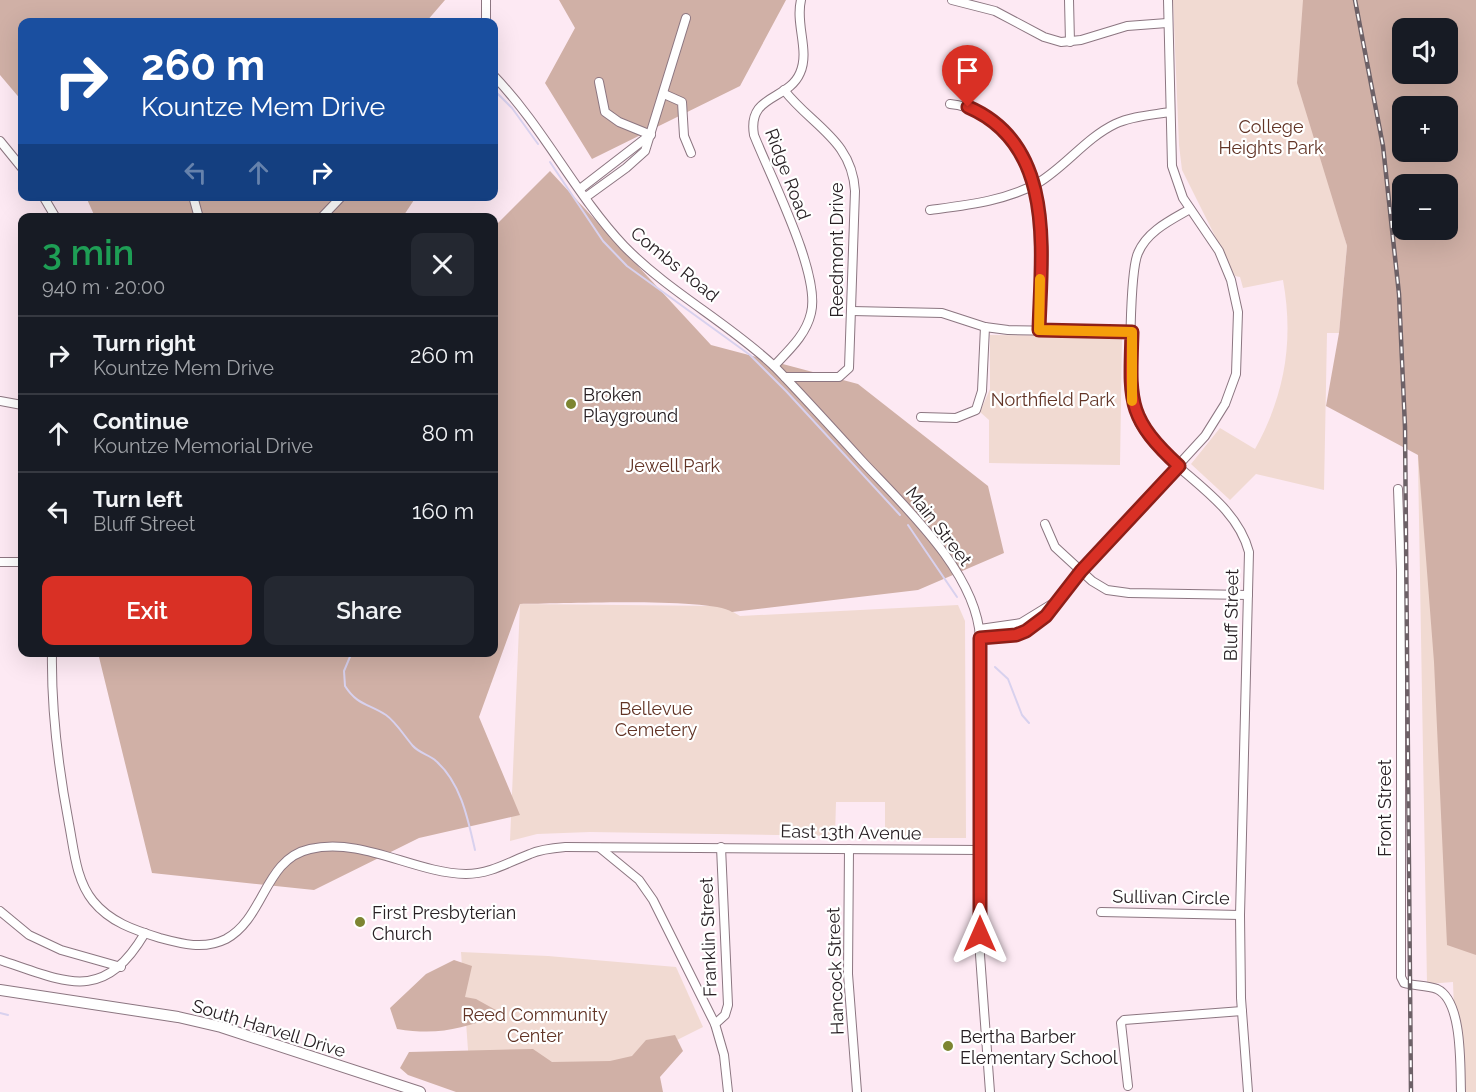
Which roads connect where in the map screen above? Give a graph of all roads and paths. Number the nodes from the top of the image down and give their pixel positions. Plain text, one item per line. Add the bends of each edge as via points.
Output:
1 (486, 0) edge
2 (801, 0) edge
3 (952, 0) edge
4 (1069, 0) edge
5 (1168, 0) edge
6 (486, 18) edge
7 (686, 18) dead end
8 (1167, 23) junction
9 (1070, 42) junction
10 (498, 81) edge
11 (599, 82) dead end
12 (784, 90) junction
13 (664, 94) junction
14 (950, 104) dead end
15 (1170, 112) junction
16 (651, 135) junction
17 (0, 141) edge
18 (692, 153) dead end
19 (18, 163) edge
20 (1035, 184) junction
21 (580, 189) junction
22 (586, 197) junction
23 (337, 201) edge
24 (1190, 209) junction
25 (930, 210) dead end
26 (326, 213) edge
27 (852, 311) junction
28 (985, 327) junction
29 (1039, 330) junction
30 (1132, 332) junction
31 (774, 366) junction
32 (785, 377) junction
33 (0, 401) edge
34 (18, 404) edge
35 (921, 417) dead end
36 (1179, 466) junction
37 (1398, 489) dead end
38 (1045, 524) dead end
39 (0, 562) edge
40 (18, 562) edge
41 (1081, 571) junction
42 (1248, 595) junction
43 (980, 633) junction
44 (52, 657) edge
45 (721, 847) junction
46 (600, 848) junction
47 (849, 849) junction
48 (980, 850) junction
49 (0, 911) edge
50 (1101, 912) dead end
51 (1240, 915) junction
52 (145, 933) junction
53 (0, 960) edge
54 (121, 967) junction
55 (0, 990) edge
56 (1242, 1011) junction
57 (715, 1024) junction
58 (1128, 1086) dead end
59 (420, 1092) edge
60 (728, 1092) edge
61 (857, 1092) edge
62 (990, 1092) edge
63 (1248, 1092) edge
64 (1461, 1092) edge

1 - 6 street
2 - 12 street, Ridge Road via 802,66 797,78
3 - 9 street via 995,11 1053,41
4 - 9 street
5 - 8 street
7 - 13 street
8 - 9 street via 1127,26
8 - 15 street
10 - 21 street, Combs Road
11 - 16 street via 605,112
12 - 27 street, Reedmont Drive via 839,145 852,169
12 - 31 street, Ridge Road via 758,109 753,129 814,294 806,327
13 - 16 street
13 - 18 street via 682,102 684,136
14 - 20 street via 974,109 1000,129 1017,149
15 - 20 street via 1117,123
15 - 24 street via 1172,166
16 - 21 street
16 - 22 street via 638,159
17 - 19 street
20 - 25 street via 992,200
20 - 29 street via 1042,229
21 - 22 street, Combs Road
22 - 31 street, Combs Road via 637,258
23 - 26 street
24 - 30 street, Bluff Street via 1155,231 1137,254
24 - 36 street via 1228,271 1237,303 1239,337 1236,374 1225,404 1205,436
27 - 28 street via 942,313
27 - 32 street, Reedmont Drive via 851,359 843,375
28 - 29 street
28 - 35 street via 982,391 976,410 956,418
29 - 30 street
30 - 36 street, Bluff Street via 1131,391 1135,413 1150,438
31 - 32 street, Combs Road
32 - 43 street, Main Street via 933,540 965,589
33 - 34 street
36 - 41 street
36 - 42 street, Bluff Street via 1242,531 1249,552
37 - 64 street, Front Street via 1401,977 1410,984 1436,988 1450,1003 1457,1030
38 - 41 street via 1056,547
39 - 40 street
41 - 42 street via 1101,586 1118,592
41 - 43 street via 1046,616 1026,631 1016,635
42 - 51 street, Bluff Street
43 - 48 street, Main Street
44 - 52 street, East 13th Avenue via 56,750 81,878 92,900 105,914
45 - 46 street, East 13th Avenue
45 - 47 street, East 13th Avenue
45 - 57 street, Franklin Street via 728,1005 725,1015
46 - 52 street, East 13th Avenue via 553,848 486,872 465,874 347,847 310,849 283,864 243,926 224,939 194,945
46 - 57 street via 646,888
47 - 48 street, East 13th Avenue
47 - 61 street, Hancock Street via 848,974
48 - 62 street, Main Street via 981,975
49 - 54 street via 39,940
50 - 51 street, Sullivan Circle
51 - 56 street, Bluff Street
52 - 54 street
53 - 54 street via 54,977 84,981 103,979
55 - 59 main road, South Harvell Drive via 200,1022
56 - 58 street via 1124,1020 1121,1023
56 - 63 street, Bluff Street
57 - 60 street via 724,1055

